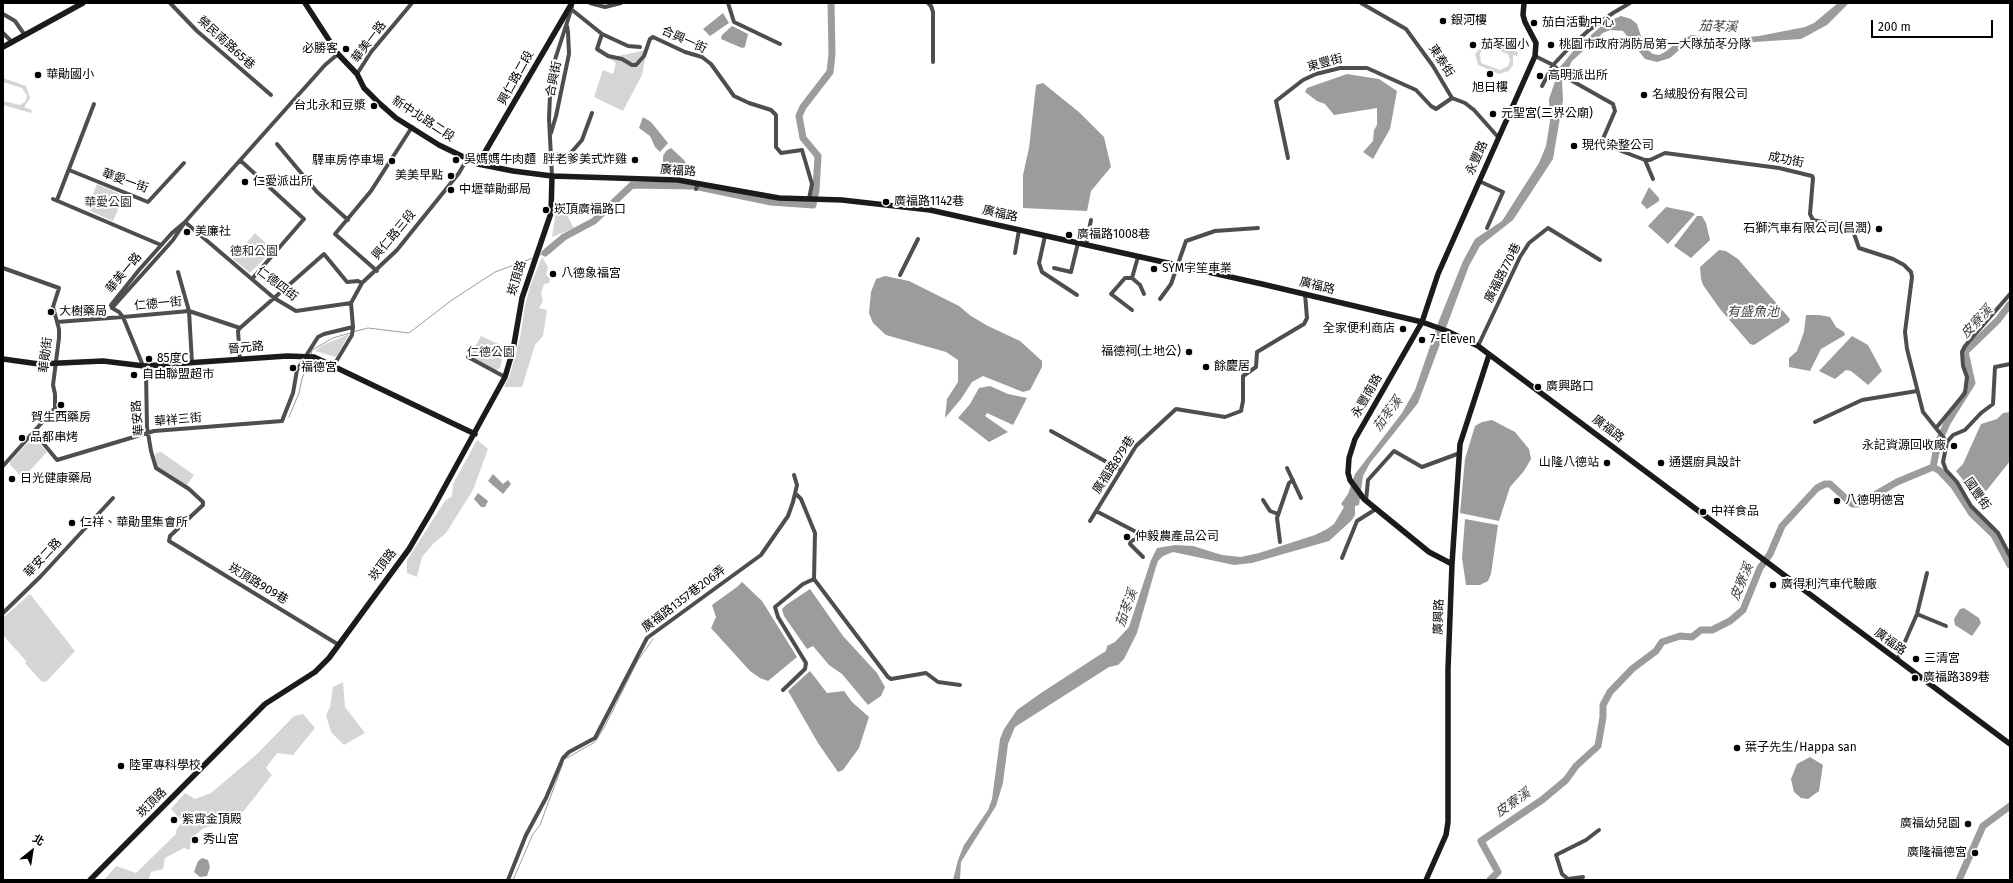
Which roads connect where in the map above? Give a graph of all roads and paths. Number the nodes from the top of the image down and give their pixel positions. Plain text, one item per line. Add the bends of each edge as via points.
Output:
1 (83, 3) edge
2 (170, 3) edge
3 (305, 3) edge
4 (412, 3) edge
5 (590, 3) edge
6 (621, 3) edge
7 (728, 3) edge
8 (928, 3) edge
9 (1361, 3) edge
10 (1524, 3) edge
11 (1630, 3) edge
12 (572, 5) edge
13 (3, 14) edge
14 (566, 26) junction
15 (3, 33) edge
16 (24, 34) junction
17 (602, 34) junction
18 (11, 41) junction
19 (780, 44) dead end
20 (3, 47) edge
21 (640, 47) dead end
22 (338, 54) junction
23 (1535, 56) junction
24 (933, 62) dead end
25 (1553, 65) junction
26 (357, 74) junction
27 (1542, 86) dead end
28 (271, 95) dead end
29 (1452, 98) junction
30 (94, 104) dead end
31 (592, 113) dead end
32 (412, 127) junction
33 (550, 135) junction
34 (1498, 137) junction
35 (277, 144) dead end
36 (551, 154) junction
37 (1288, 158) dead end
38 (467, 159) junction
39 (1645, 160) junction
40 (241, 161) junction
41 (184, 163) dead end
42 (478, 164) junction
43 (69, 170) junction
44 (552, 176) junction
45 (1653, 179) dead end
46 (1479, 181) junction
47 (810, 199) junction
48 (348, 220) junction
49 (1091, 220) dead end
50 (185, 222) junction
51 (1258, 228) dead end
52 (1487, 228) dead end
53 (1019, 230) junction
54 (1046, 236) junction
55 (918, 238) dead end
56 (1078, 243) junction
57 (161, 245) junction
58 (1086, 245) junction
59 (1015, 253) dead end
60 (1138, 257) junction
61 (1600, 260) dead end
62 (1178, 266) junction
63 (3, 268) edge
64 (1054, 268) dead end
65 (377, 271) junction
66 (178, 272) dead end
67 (900, 275) dead end
68 (1132, 278) junction
69 (252, 279) junction
70 (362, 283) junction
71 (1144, 294) dead end
72 (1305, 294) junction
73 (2010, 294) edge
74 (1077, 295) dead end
75 (274, 298) junction
76 (1160, 299) dead end
77 (351, 303) junction
78 (112, 308) junction
79 (1132, 310) dead end
80 (189, 311) junction
81 (123, 317) junction
82 (57, 322) junction
83 (1422, 322) junction
84 (353, 327) junction
85 (240, 328) junction
86 (1478, 346) junction
87 (1489, 355) junction
88 (305, 356) junction
89 (468, 357) dead end
90 (3, 359) edge
91 (240, 360) junction
92 (55, 362) junction
93 (192, 363) junction
94 (2010, 364) edge
95 (334, 365) junction
96 (144, 366) junction
97 (505, 377) junction
98 (1917, 391) junction
99 (1815, 422) dead end
100 (1936, 428) junction
101 (1051, 431) dead end
102 (34, 432) junction
103 (149, 433) junction
104 (475, 434) junction
105 (1946, 441) junction
106 (1460, 453) junction
107 (3, 466) edge
108 (1288, 468) dead end
109 (1121, 470) junction
110 (794, 475) dead end
111 (1293, 480) junction
112 (795, 493) junction
113 (113, 498) dead end
114 (1301, 498) dead end
115 (1263, 500) dead end
116 (1366, 500) junction
117 (1376, 509) junction
118 (1096, 511) junction
119 (1278, 514) junction
120 (1090, 521) dead end
121 (168, 538) joint
122 (1280, 542) dead end
123 (2010, 556) edge
124 (1143, 557) dead end
125 (1342, 558) dead end
126 (1452, 564) junction
127 (1927, 573) dead end
128 (814, 579) junction
129 (3, 613) edge
130 (1917, 614) junction
131 (1946, 626) dead end
132 (339, 645) junction
133 (1897, 660) junction
134 (960, 685) dead end
135 (783, 690) dead end
136 (2010, 744) edge
137 (1599, 830) dead end
138 (1583, 877) dead end
139 (90, 880) edge
140 (508, 880) edge
141 (1426, 880) edge

1 - 16 street
2 - 28 street, 榮民南路65巷 via 203,37
3 - 22 street, 新中北路二段
4 - 26 street, 華美一路 via 371,52
5 - 6 street via 605,7
7 - 19 street via 734,22
8 - 24 street via 933,12
9 - 29 street, 東泰街 via 1410,33
10 - 23 street via 1525,22 1536,43
11 - 25 street via 1589,30
12 - 14 street
12 - 17 street
12 - 42 street, 興仁路二段
13 - 16 street via 16,21
14 - 33 street via 551,72
14 - 33 street, 合興街 via 569,54
15 - 18 street
16 - 18 street
17 - 21 street via 628,46
17 - 47 street, 合興一街 via 597,49 632,65 640,61 653,37 702,57 711,64 734,96 771,110 776,115 776,147 781,153 802,150 812,184
18 - 20 street
22 - 26 street, 新中北路二段
22 - 40 street, 華美一路 via 325,65
23 - 25 street
23 - 34 street, 永豐路
25 - 27 street
25 - 39 street via 1615,107 1603,144
26 - 32 street, 新中北路二段 via 364,88 378,102 396,118
29 - 34 street via 1474,110
29 - 37 street, 東豐街 via 1436,109 1416,90 1367,68 1340,68 1316,74 1302,80 1276,101
30 - 43 street
31 - 36 street via 582,140 569,156
32 - 38 street, 新中北路二段
32 - 48 street via 371,191
33 - 36 street
34 - 46 street, 永豐路
35 - 48 street via 317,192
36 - 44 street
38 - 42 street, 新中北路二段
38 - 65 street, 興仁路三段 via 399,248
39 - 45 street
39 - 98 street, 成功街 via 1665,153 1779,168 1812,176 1810,214 1813,220 1852,228 1859,248 1893,259 1911,272 1905,332
40 - 50 street, 華美一路
40 - 69 street via 304,219
41 - 43 street, 華愛一街 via 148,202
42 - 44 street, 新中北路二段
43 - 57 street via 55,200
44 - 47 street, 廣福路 via 678,180 779,198
44 - 97 street, 崁頂路 via 551,213 522,298
46 - 52 street via 1503,192
46 - 83 street, 永豐路 via 1438,274
47 - 53 street, 廣福路 via 930,210
48 - 65 street via 335,234
49 - 58 street
50 - 57 street, 華美一路
50 - 69 street, 仁德四街
50 - 78 street, 華美一路 via 173,240
51 - 62 street via 1215,231 1186,241
53 - 54 street, 廣福路
53 - 59 street
54 - 56 street, 廣福路
54 - 74 street via 1039,264 1042,272
55 - 67 street
56 - 58 street, 廣福路
56 - 64 street via 1071,272
57 - 78 street, 華美一路 via 111,305
58 - 60 street, 廣福路
60 - 62 street, 廣福路
60 - 68 street
61 - 86 street, 廣福路770巷 via 1548,228 1529,243 1520,257
62 - 72 street, 廣福路
62 - 76 street via 1171,284
63 - 82 street, 華勛街 via 59,288 53,307
65 - 70 street, 興仁路三段
66 - 80 street
68 - 71 street via 1140,285
68 - 79 street via 1124,278 1111,294
69 - 75 street, 仁德四街
70 - 75 street via 347,282 324,254
70 - 77 street, 興仁路三段
72 - 83 street, 廣福路
72 - 109 street, 廣福路879巷 via 1307,318 1304,324 1257,352 1256,367 1243,376 1244,401 1241,411 1225,417 1176,409 1136,446
73 - 100 street via 1964,346 1963,366 1967,377 1965,393
75 - 77 street, 仁德四街 via 296,311
75 - 85 street
77 - 84 street
78 - 81 street, 仁德一街
80 - 81 street, 仁德一街
80 - 85 street, 仁德一街
80 - 93 street
81 - 82 street, 仁德一街
81 - 96 street, 仁德一街
82 - 92 street, 華勛街 via 59,338
83 - 86 street, 廣福路
83 - 116 street, 永豐南路 via 1352,444 1348,473 1353,485
84 - 88 street via 318,337
84 - 95 street via 352,335
85 - 91 street
86 - 87 street, 廣福路
87 - 106 street, 廣興路 via 1464,430
87 - 133 street, 廣福路
88 - 91 street, 晉元路
88 - 95 street, 晉元路
88 - 103 street, 華祥三街 via 297,370 293,393 282,421
89 - 97 street
90 - 92 street, 晉元路 via 39,364
91 - 93 street, 晉元路
92 - 96 street, 晉元路 via 103,361
92 - 102 street, 華勛街 via 55,408
93 - 96 street, 晉元路
94 - 105 street via 1995,367 1993,404 1965,430
95 - 104 street, 晉元路
96 - 103 street, 華安路
97 - 104 street, 崁頂路
98 - 99 street via 1862,400
98 - 100 street, 成功街 via 1923,412
100 - 105 street, 成功街
101 - 109 street
102 - 103 street, 華祥三街 via 57,460
102 - 107 street, 華勛街
103 - 121 street, 華安路 via 156,468 190,489 204,502 203,506
104 - 132 street, 崁頂路 via 420,532
105 - 123 street, 國豐街 via 1943,464 1971,506 1998,533
106 - 116 street via 1422,467 1394,451 1368,480
106 - 126 street, 廣興路
108 - 111 street
109 - 118 street, 廣福路879巷
110 - 112 street, 廣福路1357巷206弄 via 797,485
111 - 114 street
111 - 119 street via 1289,483
112 - 128 street via 815,534
112 - 140 street, 廣福路1357巷206弄 via 788,516 761,555 647,638 595,738 563,758 534,823 526,835
113 - 129 street, 華安二路
115 - 119 street via 1270,511
116 - 117 street
117 - 125 street via 1357,521
117 - 126 street via 1429,552
118 - 120 street, 廣福路879巷
118 - 124 street via 1142,535 1130,544
119 - 122 street
121 - 132 street, 崁頂路909巷 via 184,551
126 - 141 street, 廣興路 via 1448,669 1448,822 1446,835
127 - 130 street
128 - 134 street via 891,679 926,673 938,682
128 - 135 street via 803,584 775,607 778,617 806,663 805,669
130 - 131 street
130 - 133 street
132 - 139 street, 崁頂路 via 315,672 265,704
133 - 136 street, 廣福路
137 - 138 street via 1586,840 1556,855 1562,874 1568,879

